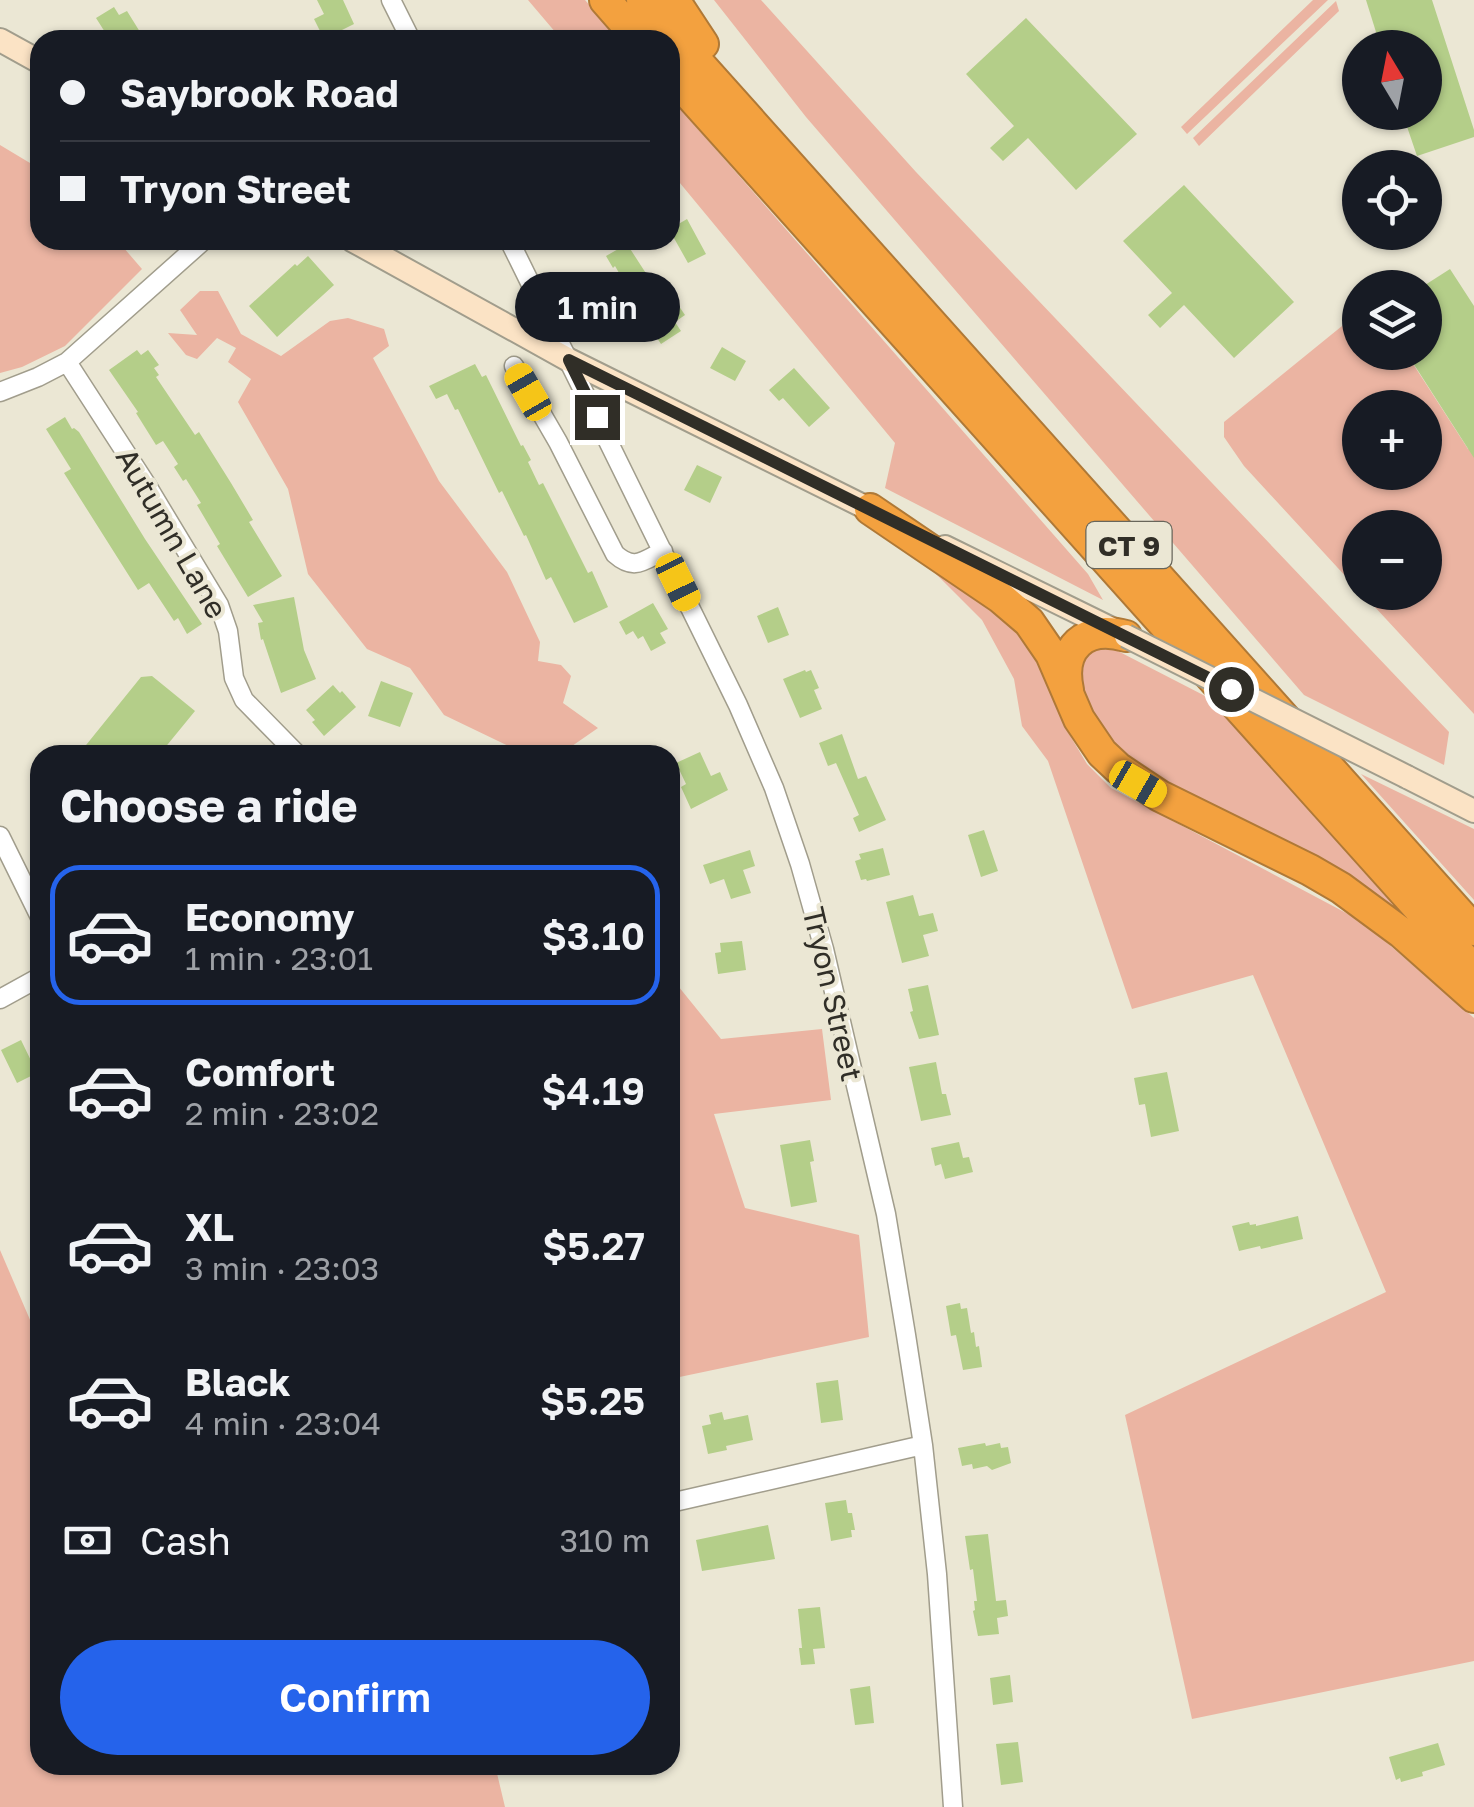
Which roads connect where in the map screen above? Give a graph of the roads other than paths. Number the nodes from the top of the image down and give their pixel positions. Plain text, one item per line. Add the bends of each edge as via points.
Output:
1 (391, 0) edge
2 (605, 0) edge
3 (642, 0) edge
4 (674, 0) edge
5 (405, 30) edge
6 (631, 30) edge
7 (669, 30) edge
8 (0, 40) edge
9 (680, 43) edge
10 (30, 56) edge
11 (680, 84) edge
12 (193, 250) edge
13 (370, 250) edge
14 (514, 250) edge
15 (866, 251) junction
16 (569, 360) junction
17 (66, 362) junction
18 (514, 366) dead end
19 (0, 392) edge
20 (870, 510) junction
21 (662, 551) junction
22 (1126, 636) junction
23 (1070, 700) junction
24 (288, 745) edge
25 (1474, 811) edge
26 (0, 836) edge
27 (30, 897) edge
28 (1474, 930) edge
29 (1474, 970) edge
30 (30, 982) edge
31 (1474, 998) edge
32 (0, 999) edge
33 (923, 1445) junction
34 (680, 1501) edge
35 (953, 1807) edge

1 - 5 street
2 - 6 highway
3 - 7 highway, CT 9
4 - 15 highway
8 - 10 main road
9 - 15 highway, CT 9
11 - 29 highway, CT 9
12 - 17 street
13 - 16 main road
14 - 16 street, Tryon Street
15 - 28 highway, CT 9
16 - 20 main road
16 - 21 street, Tryon Street
17 - 19 street
17 - 24 street, Autumn Lane via 220,604 240,693
18 - 21 street via 614,554 633,564
20 - 22 main road
20 - 23 highway via 1030,622
21 - 33 street, Tryon Street via 738,705 800,864 886,1214
22 - 23 highway via 1092,635 1070,651
22 - 25 main road, bridge
23 - 31 highway via 1102,753 1138,784 1341,888
26 - 27 street
30 - 32 street
33 - 34 street
33 - 35 street, Tryon Street

